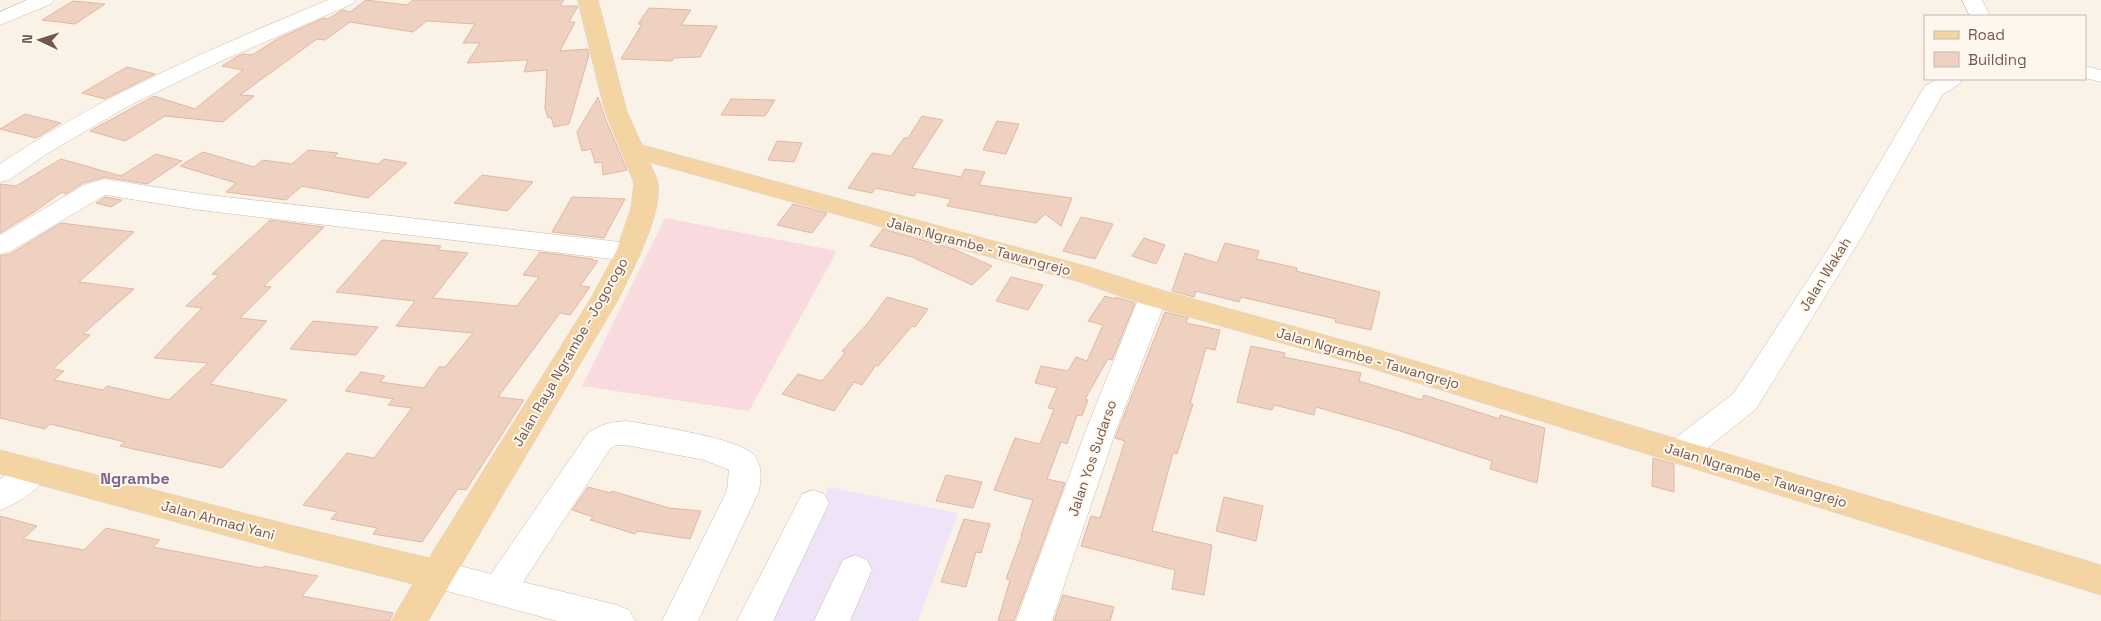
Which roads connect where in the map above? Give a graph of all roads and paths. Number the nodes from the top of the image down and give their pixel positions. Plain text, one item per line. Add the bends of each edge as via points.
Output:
1 (44, 0) edge
2 (345, 0) edge
3 (588, 0) edge
4 (1972, 0) edge
5 (1980, 15) edge
6 (0, 19) edge
7 (2086, 72) edge
8 (2101, 76) edge
9 (1950, 80) edge
10 (632, 150) junction
11 (0, 175) edge
12 (0, 246) edge
13 (629, 252) junction
14 (1153, 296) junction
15 (1680, 452) junction
16 (0, 462) edge
17 (34, 471) junction
18 (0, 497) edge
19 (813, 503) dead end
20 (855, 570) dead end
21 (437, 575) junction
22 (2101, 580) edge
23 (499, 590) junction
24 (409, 621) edge
25 (617, 621) edge
26 (680, 621) edge
27 (755, 621) edge
28 (832, 621) edge
29 (1034, 621) edge

1 - 6 street
2 - 11 street via 216,55 114,105 34,150
3 - 10 main road, Jalan Raya Ngrambe - Jogorogo via 616,112
4 - 5 street
7 - 8 street
9 - 15 street, Jalan Wakah via 1933,91 1848,238 1745,401
10 - 13 main road, Jalan Raya Ngrambe - Jogorogo via 646,182 643,208
10 - 14 main road, Jalan Ngrambe - Tawangrejo
12 - 13 street via 104,186 200,202
13 - 21 main road, Jalan Raya Ngrambe - Jogorogo via 604,300
14 - 15 main road, Jalan Ngrambe - Tawangrejo via 1368,357
14 - 29 street, Jalan Yos Sudarso via 1100,433
15 - 22 main road, Jalan Ngrambe - Tawangrejo
16 - 17 main road, Jalan Ahmad Yani
17 - 18 street
17 - 21 main road, Jalan Ahmad Yani
19 - 27 street
20 - 28 street
21 - 23 street
21 - 24 main road, Jalan Raya Ngrambe - Jogorogo
23 - 25 street
23 - 26 street via 599,441 609,434 626,433 725,453 742,463 746,474 743,492

